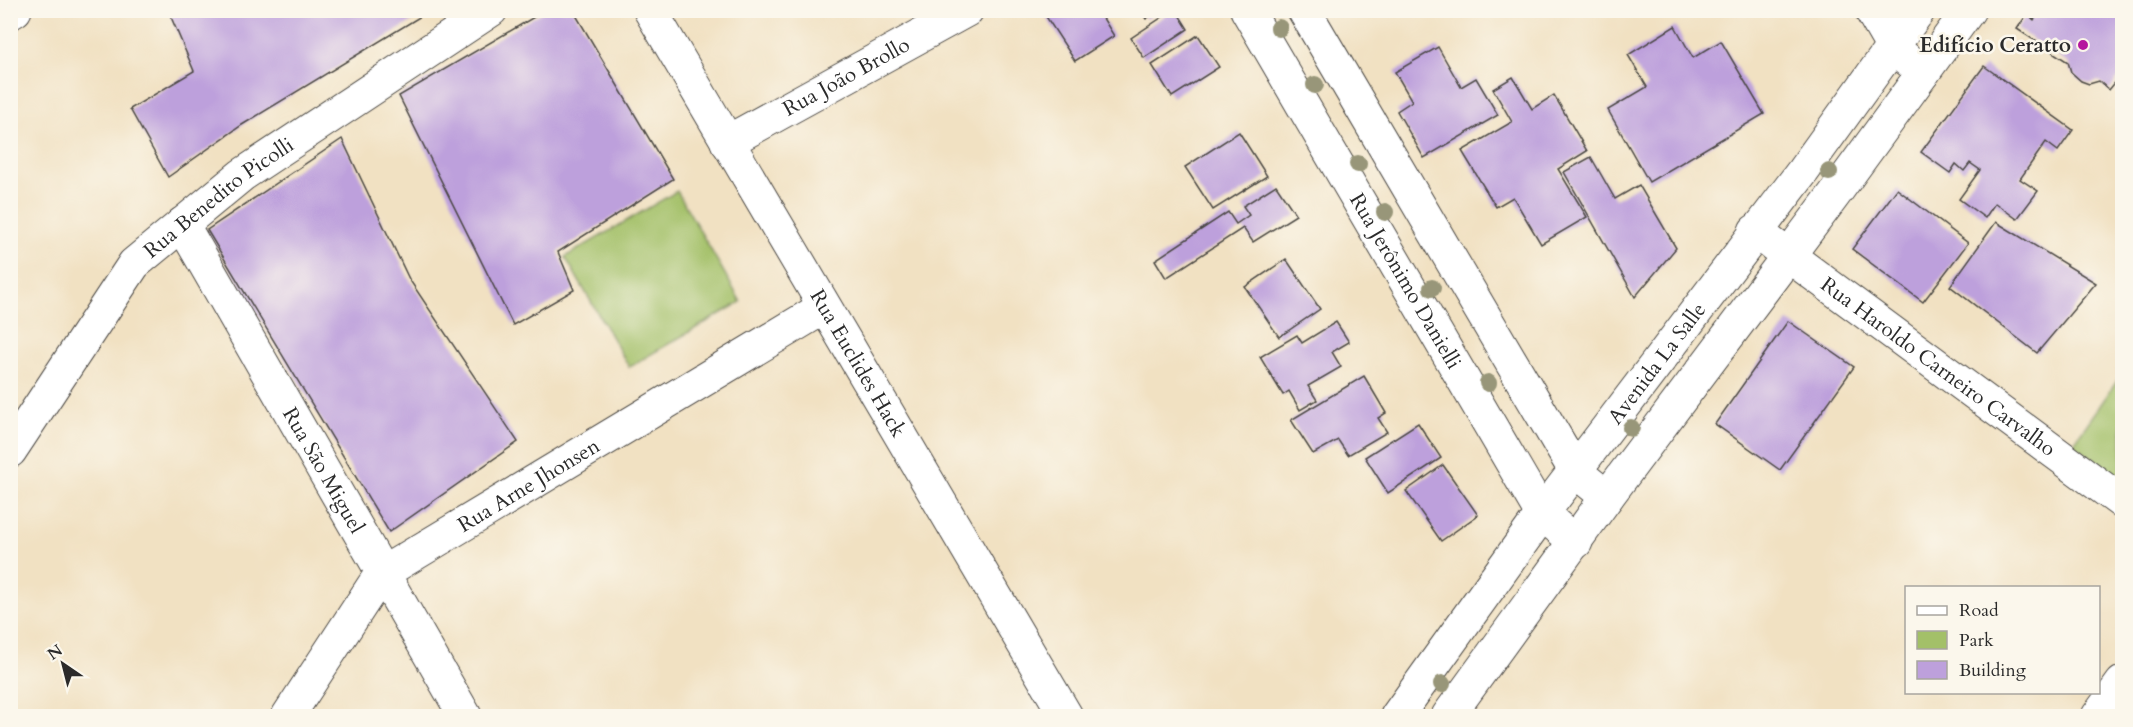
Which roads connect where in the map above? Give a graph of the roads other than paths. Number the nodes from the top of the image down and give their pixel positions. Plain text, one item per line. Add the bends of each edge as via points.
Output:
1 (15, 10) edge
2 (491, 10) edge
3 (650, 10) edge
4 (967, 10) edge
5 (1247, 10) edge
6 (1304, 10) edge
7 (1871, 10) edge
8 (1920, 10) edge
9 (1969, 10) edge
10 (10, 13) edge
11 (1949, 36) junction
12 (1323, 41) junction
13 (1893, 48) junction
14 (1281, 68) junction
15 (1923, 73) junction
16 (727, 142) junction
17 (182, 224) junction
18 (1755, 231) junction
19 (1435, 232) junction
20 (1786, 256) junction
21 (1393, 259) junction
22 (823, 308) junction
23 (10, 451) edge
24 (1576, 471) junction
25 (1606, 497) junction
26 (2122, 502) edge
27 (1542, 514) junction
28 (1576, 542) junction
29 (381, 574) junction
30 (2122, 683) edge
31 (288, 717) edge
32 (465, 717) edge
33 (1066, 717) edge
34 (1397, 717) edge
35 (1448, 717) edge
36 (2097, 717) edge

1 - 10 street
2 - 17 street, Rua Benedito Picolli via 242,175
3 - 16 street, Rua Euclides Hack
4 - 16 street, Rua João Brollo
5 - 14 street, Rua Jerônimo Danielli
6 - 12 street
7 - 13 street
8 - 11 street
8 - 13 street, Avenida La Salle
9 - 11 street, Avenida La Salle
11 - 15 street, Avenida La Salle
12 - 14 street
12 - 19 street
13 - 15 street
13 - 18 street, Avenida La Salle
14 - 21 street, Rua Jerônimo Danielli
15 - 20 street, Avenida La Salle
16 - 22 street, Rua Euclides Hack
17 - 23 street, Rua Benedito Picolli via 134,264
17 - 29 street, Rua São Miguel
18 - 20 street, Rua Haroldo Carneiro Carvalho
18 - 24 street, Avenida La Salle
19 - 21 street
19 - 24 street
20 - 25 street, Avenida La Salle
20 - 26 street, Rua Haroldo Carneiro Carvalho
21 - 27 street, Rua Jerônimo Danielli
22 - 29 street, Rua Arne Jhonsen
22 - 33 street, Rua Euclides Hack
24 - 25 street
24 - 27 street, Avenida La Salle
25 - 28 street, Avenida La Salle
27 - 28 street, Rua Jerônimo Danielli
27 - 34 street, Avenida La Salle
28 - 35 street, Avenida La Salle
29 - 31 street, Rua Arne Jhonsen
29 - 32 street, Rua São Miguel
30 - 36 street

